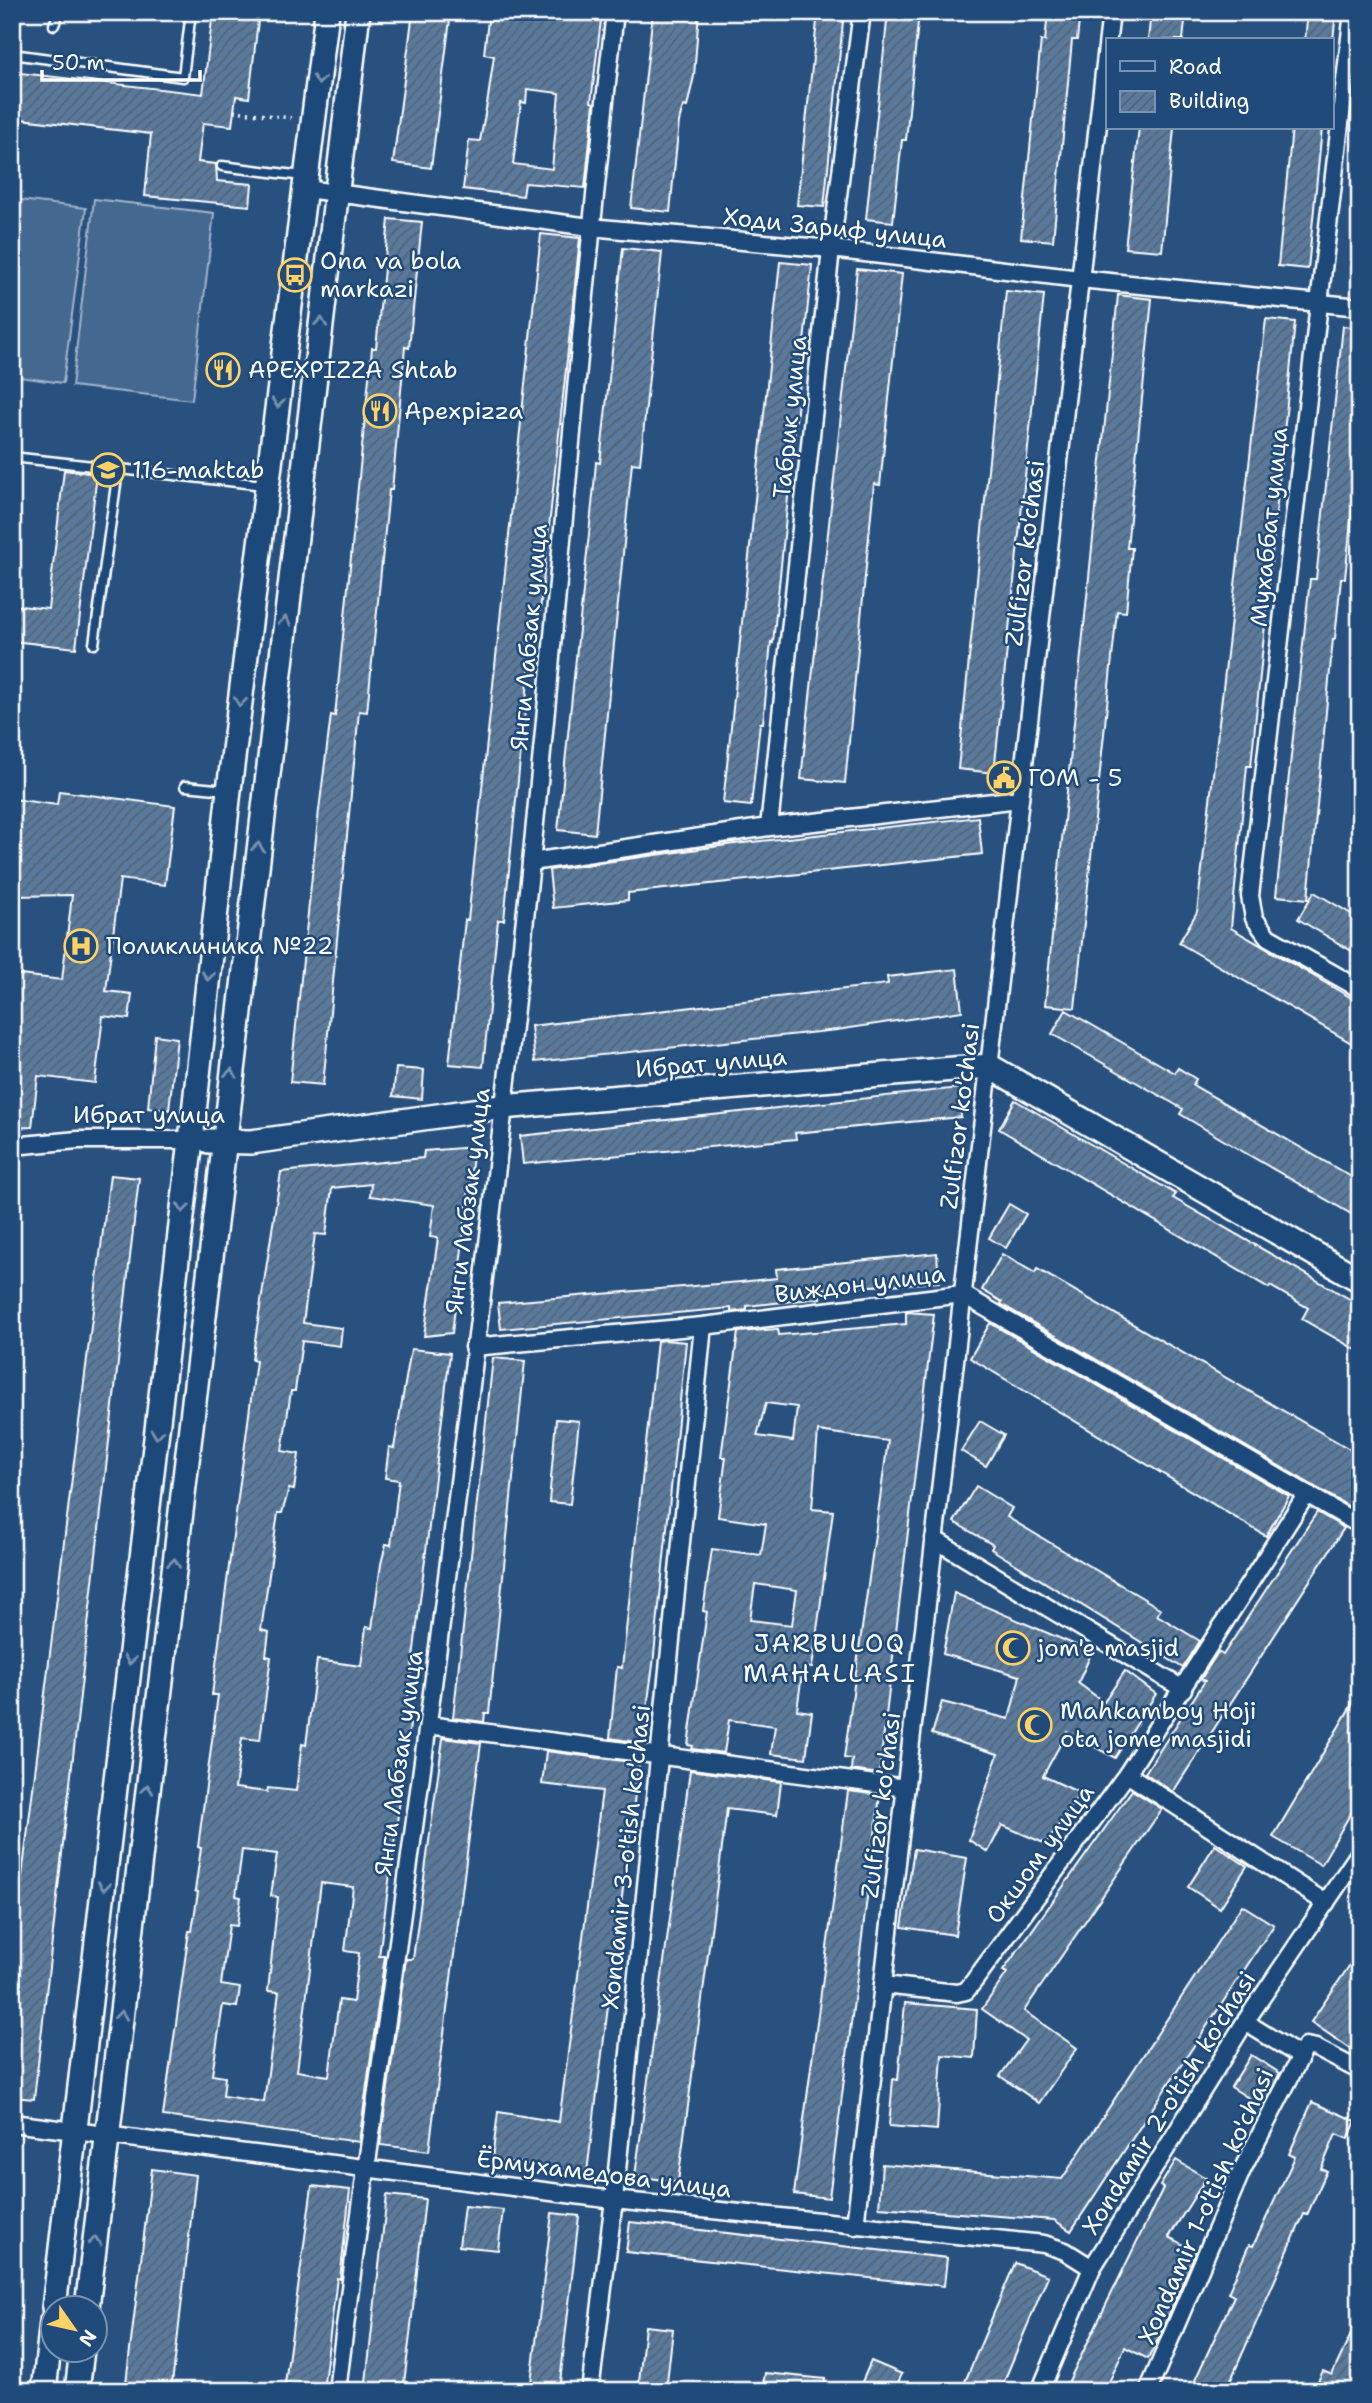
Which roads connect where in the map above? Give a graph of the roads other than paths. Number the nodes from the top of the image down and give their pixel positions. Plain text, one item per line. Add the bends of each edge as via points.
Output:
1 (58, 12) edge
2 (191, 12) edge
3 (327, 12) edge
4 (358, 12) edge
5 (615, 12) edge
6 (862, 12) edge
7 (1111, 12) edge
8 (1353, 12) edge
9 (54, 25) dead end
10 (1108, 38) edge
11 (12, 54) edge
12 (1106, 55) edge
13 (222, 166) dead end
14 (306, 183) junction
15 (336, 192) junction
16 (590, 227) junction
17 (831, 249) junction
18 (1080, 279) junction
19 (1317, 301) junction
20 (1360, 307) edge
21 (12, 457) edge
22 (118, 470) junction
23 (267, 485) junction
24 (94, 644) dead end
25 (185, 786) dead end
26 (229, 790) junction
27 (1020, 799) junction
28 (769, 827) junction
29 (531, 862) junction
30 (1360, 989) edge
31 (989, 1066) junction
32 (502, 1107) junction
33 (191, 1140) junction
34 (223, 1141) junction
35 (12, 1146) edge
36 (1360, 1279) edge
37 (962, 1294) junction
38 (703, 1326) junction
39 (473, 1347) junction
40 (1306, 1495) junction
41 (1360, 1525) edge
42 (934, 1539) junction
43 (1183, 1689) junction
44 (428, 1725) junction
45 (659, 1754) junction
46 (1127, 1774) junction
47 (905, 1788) junction
48 (1360, 1852) edge
49 (1326, 1903) junction
50 (883, 1985) junction
51 (1245, 2022) junction
52 (1305, 2051) junction
53 (1360, 2071) edge
54 (12, 2123) edge
55 (75, 2130) junction
56 (107, 2135) junction
57 (364, 2166) junction
58 (614, 2200) junction
59 (855, 2226) junction
60 (1092, 2267) junction
61 (56, 2294) edge
62 (89, 2294) edge
63 (47, 2364) edge
64 (80, 2364) edge
65 (44, 2391) edge
66 (77, 2391) edge
67 (337, 2391) edge
68 (590, 2391) edge
69 (1040, 2391) edge
70 (1148, 2391) edge

1 - 9 lane
2 - 11 lane via 183,77
3 -> 14 main road
4 - 15 main road
5 - 16 street, Янги Лабзак улица
6 - 17 street, Табрик улица
7 - 10 street, Zulfizor ko'chasi
8 - 19 street, Мухаббат улица
12 - 18 street, Zulfizor ko'chasi
13 - 14 lane
14 - 15 street, Ходи Зариф улица
14 -> 23 main road
15 - 16 street, Ходи Зариф улица
34 -> 15 main road
16 - 17 street, Ходи Зариф улица
16 - 29 street, Янги Лабзак улица
17 - 18 street, Ходи Зариф улица
17 - 28 street, Табрик улица
18 - 19 street, Ходи Зариф улица
18 - 27 street, Zulfizor ko'chasi
19 - 20 street, Ходи Зариф улица
19 - 30 street, Мухаббат улица via 1250,896 1254,918 1268,937
21 - 22 lane
22 - 23 lane
22 - 24 lane
23 -> 26 main road
25 - 26 lane
26 -> 33 main road
27 - 28 street
27 - 31 street, Zulfizor ko'chasi
28 - 29 street
29 - 32 street, Янги Лабзак улица
31 - 32 main road, Ибрат улица
31 - 36 main road
31 - 37 street, Zulfizor ko'chasi
32 - 34 main road, Ибрат улица via 251,1142
32 - 39 street, Янги Лабзак улица
33 - 34 main road, Ибрат улица
33 - 35 street, Ибрат улица via 78,1140
33 -> 55 main road
56 -> 34 main road
37 - 38 street, Виждон улица
37 - 40 street, Виждон улица
37 - 42 street, Zulfizor ko'chasi
38 - 39 street, Виждон улица
38 - 45 street, Xondamir 3-o'tish ko'chasi
39 - 44 street, Янги Лабзак улица
40 - 41 street, Виждон улица
40 - 43 street, Окшом улица
42 - 43 street
42 - 47 street, Zulfizor ko'chasi
43 - 46 street, Окшом улица
44 - 45 street
44 - 57 street, Янги Лабзак улица
45 - 47 street
45 - 58 street, Xondamir 3-o'tish ko'chasi
46 - 49 street
46 - 50 street, Окшом улица via 965,1991
47 - 50 street, Zulfizor ko'chasi
48 - 49 street, Xondamir 2-o'tish ko'chasi
49 - 51 street, Xondamir 2-o'tish ko'chasi
50 - 59 street, Zulfizor ko'chasi
51 - 52 street
51 - 60 street, Xondamir 2-o'tish ko'chasi
52 - 53 street
52 - 70 street, Xondamir 1-o'tish ko'chasi via 1242,2170
54 - 55 street, Ёрмухамедова улица
55 - 56 street, Ёрмухамедова улица
55 - 61 main road
56 - 57 street, Ёрмухамедова улица
62 -> 56 main road
57 - 58 street, Ёрмухамедова улица
57 - 67 street, Янги Лабзак улица
58 - 59 street, Ёрмухамедова улица
58 - 68 street, Xondamir 3-o'tish ko'chasi
59 - 60 street, Ёрмухамедова улица via 1044,2244
60 - 69 street, Xondamir 2-o'tish ko'chasi
63 - 65 main road
64 - 66 main road

